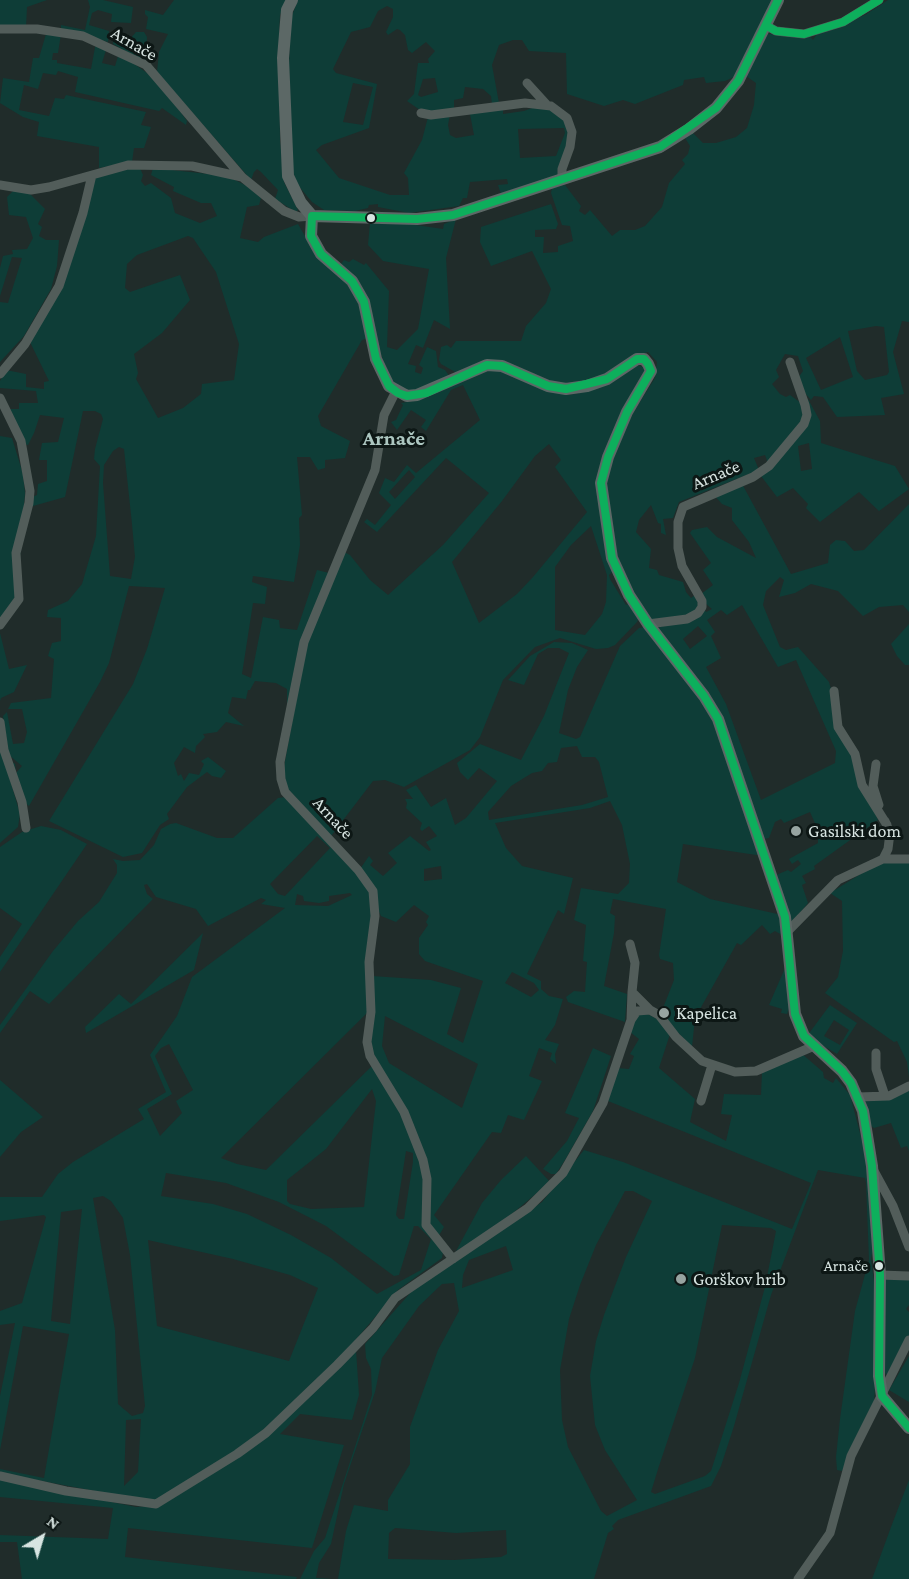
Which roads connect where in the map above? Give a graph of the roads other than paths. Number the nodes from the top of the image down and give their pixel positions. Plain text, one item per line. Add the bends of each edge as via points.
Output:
1 (292, 0) edge
2 (778, 0) edge
3 (879, 0) edge
4 (767, 26) junction
5 (0, 29) edge
6 (527, 83) dead end
7 (523, 95) dead end
8 (534, 103) junction
9 (547, 105) junction
10 (421, 113) dead end
11 (92, 175) junction
12 (242, 177) junction
13 (562, 178) junction
14 (0, 185) edge
15 (312, 216) junction
16 (790, 362) dead end
17 (0, 374) edge
18 (396, 391) junction
19 (0, 398) edge
20 (648, 624) junction
21 (0, 625) edge
22 (834, 691) dead end
23 (0, 722) edge
24 (876, 764) dead end
25 (887, 825) junction
26 (26, 828) dead end
27 (909, 859) edge
28 (883, 860) junction
29 (787, 932) junction
30 (630, 944) dead end
31 (632, 992) junction
32 (650, 1010) junction
33 (631, 1020) junction
34 (814, 1046) junction
35 (876, 1053) dead end
36 (712, 1065) junction
37 (909, 1086) edge
38 (885, 1096) junction
39 (858, 1097) junction
40 (701, 1101) dead end
41 (872, 1166) junction
42 (909, 1247) edge
43 (453, 1259) junction
44 (879, 1275) junction
45 (909, 1276) edge
46 (909, 1340) edge
47 (882, 1396) junction
48 (909, 1428) edge
49 (0, 1476) edge
50 (798, 1579) edge

1 - 15 street via 287,10 283,58 288,176
2 - 4 street
3 - 4 street via 843,22 804,34
4 - 13 street via 738,81 716,108 689,129 660,147
5 - 12 street, Arnače via 37,29 83,36 146,65
6 - 9 street
7 - 8 street
8 - 9 street
8 - 10 street
9 - 13 street via 559,110 570,125 570,147
11 - 12 street, Arnače via 128,165 155,164 192,166
11 - 14 street, Arnače via 31,190
11 - 17 street via 59,286 25,344
12 - 15 street, Arnače via 284,211 299,217
13 - 15 street via 453,214 417,219
15 - 18 street via 311,236 321,254 352,281 364,302 376,358 388,386
16 - 20 street, Arnače via 805,405 804,424 782,452 753,477 683,507 678,522 678,548 682,566 702,607 687,619
18 - 20 street via 407,396 426,393 487,365 502,366 548,386 567,389 607,379 637,359 644,359 651,371 627,412 601,483 612,558 629,596
18 - 43 street, Arnače via 384,415 375,470 304,642 280,762 281,778 285,792 373,891 367,1042 370,1056 404,1112 423,1160 427,1179 426,1225
19 - 21 street via 21,441 30,491 16,552 19,599
20 - 29 street via 718,719 766,856
22 - 25 street via 838,728 855,754 862,785
23 - 26 street
24 - 25 street via 873,786
25 - 28 street via 890,833
27 - 28 street
28 - 29 street via 838,880
29 - 34 street via 795,1014 804,1036
30 - 31 street via 636,963
31 - 32 street
31 - 33 street
32 - 33 street via 637,1011
32 - 36 street via 659,1015 691,1053
33 - 43 street via 603,1103 563,1173 528,1208
34 - 36 street via 756,1071 735,1072
34 - 39 street via 842,1071
35 - 38 street via 876,1069
36 - 40 street
37 - 38 street
38 - 39 street
39 - 41 street
41 - 42 street
41 - 44 street
43 - 49 street via 395,1298 338,1365 266,1433 156,1504 66,1491
44 - 45 street
44 - 47 street
46 - 47 street
47 - 48 street
47 - 50 street via 851,1456 830,1533

